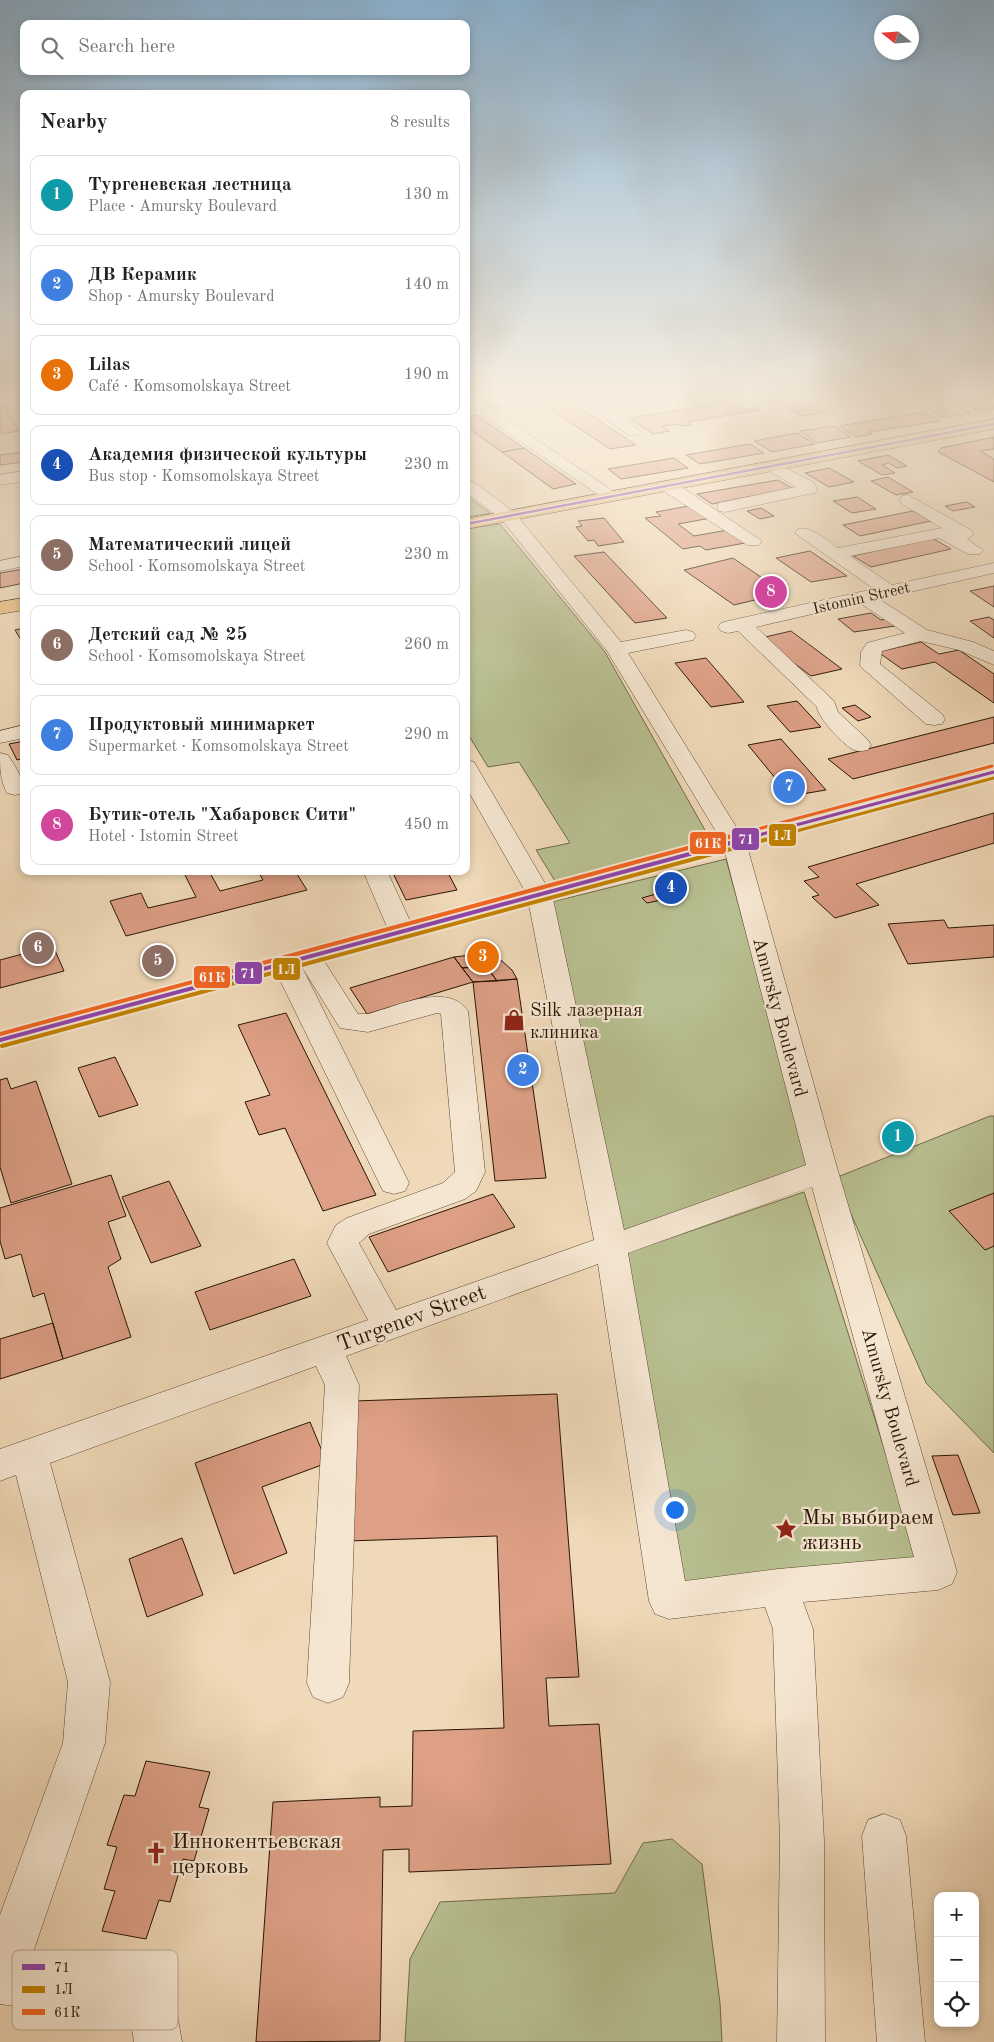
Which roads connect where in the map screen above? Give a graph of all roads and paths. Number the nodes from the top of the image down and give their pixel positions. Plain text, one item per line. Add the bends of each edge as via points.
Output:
1 (478, 493) edge
2 (608, 493) edge
3 (627, 493) edge
4 (679, 493) edge
5 (790, 493) edge
6 (612, 496) junction
7 (908, 500) dead end
8 (725, 508) dead end
9 (508, 516) junction
10 (470, 523) edge
11 (804, 533) dead end
12 (753, 541) dead end
13 (974, 550) dead end
14 (994, 552) edge
15 (835, 554) junction
16 (20, 562) edge
17 (0, 566) edge
18 (994, 568) edge
19 (889, 591) junction
20 (863, 597) junction
21 (20, 605) edge
22 (0, 608) edge
23 (921, 635) junction
24 (686, 636) dead end
25 (616, 649) junction
26 (994, 660) edge
27 (934, 719) dead end
28 (0, 726) edge
29 (20, 730) edge
30 (860, 745) dead end
31 (0, 760) edge
32 (994, 772) edge
33 (470, 774) edge
34 (13, 789) edge
35 (734, 842) junction
36 (377, 875) edge
37 (540, 895) junction
38 (402, 933) junction
39 (298, 961) junction
40 (0, 1040) edge
41 (823, 1171) junction
42 (394, 1183) dead end
43 (611, 1246) junction
44 (388, 1326) junction
45 (325, 1348) junction
46 (14, 1459) edge
47 (778, 1587) junction
48 (328, 1683) dead end
49 (884, 1836) dead end
50 (0, 1980) edge
51 (801, 2042) edge
52 (900, 2042) edge

1 - 9 street, Amursky Boulevard
2 - 6 street
3 - 6 main road
4 - 12 street
5 - 8 street
6 - 9 main road
7 - 14 street
9 - 10 main road
9 - 25 street, Amursky Boulevard
11 - 15 street
13 - 15 street via 939,533
15 - 19 street
16 - 17 street
18 - 19 street, Istomin Street
19 - 20 street, Istomin Street
20 - 23 street
20 - 30 street, Istomin Street via 735,626 827,705 828,714
21 - 22 main road
23 - 26 street via 966,646
23 - 27 street via 874,647 870,666
24 - 25 street
25 - 35 street, Amursky Boulevard
28 - 29 street
31 - 34 street
32 - 35 street
33 - 37 street, Amursky Boulevard
35 - 37 street
35 - 41 street, Amursky Boulevard
36 - 38 street
37 - 38 street
37 - 43 street, Amursky Boulevard
38 - 39 street
39 - 40 street
39 - 42 street
39 - 44 street via 350,1022 368,1023 437,1004 448,1005 454,1011 470,1172 465,1184 358,1226 347,1233 343,1243
41 - 43 street, Turgenev Street
41 - 47 street, Amursky Boulevard via 938,1572
43 - 44 street, Turgenev Street
43 - 47 street, Amursky Boulevard via 669,1601
44 - 45 street, Turgenev Street
45 - 46 street, Turgenev Street
45 - 48 street via 342,1385
46 - 50 street via 89,1682 84,1743
47 - 51 street via 792,1628 802,1841
49 - 52 street

